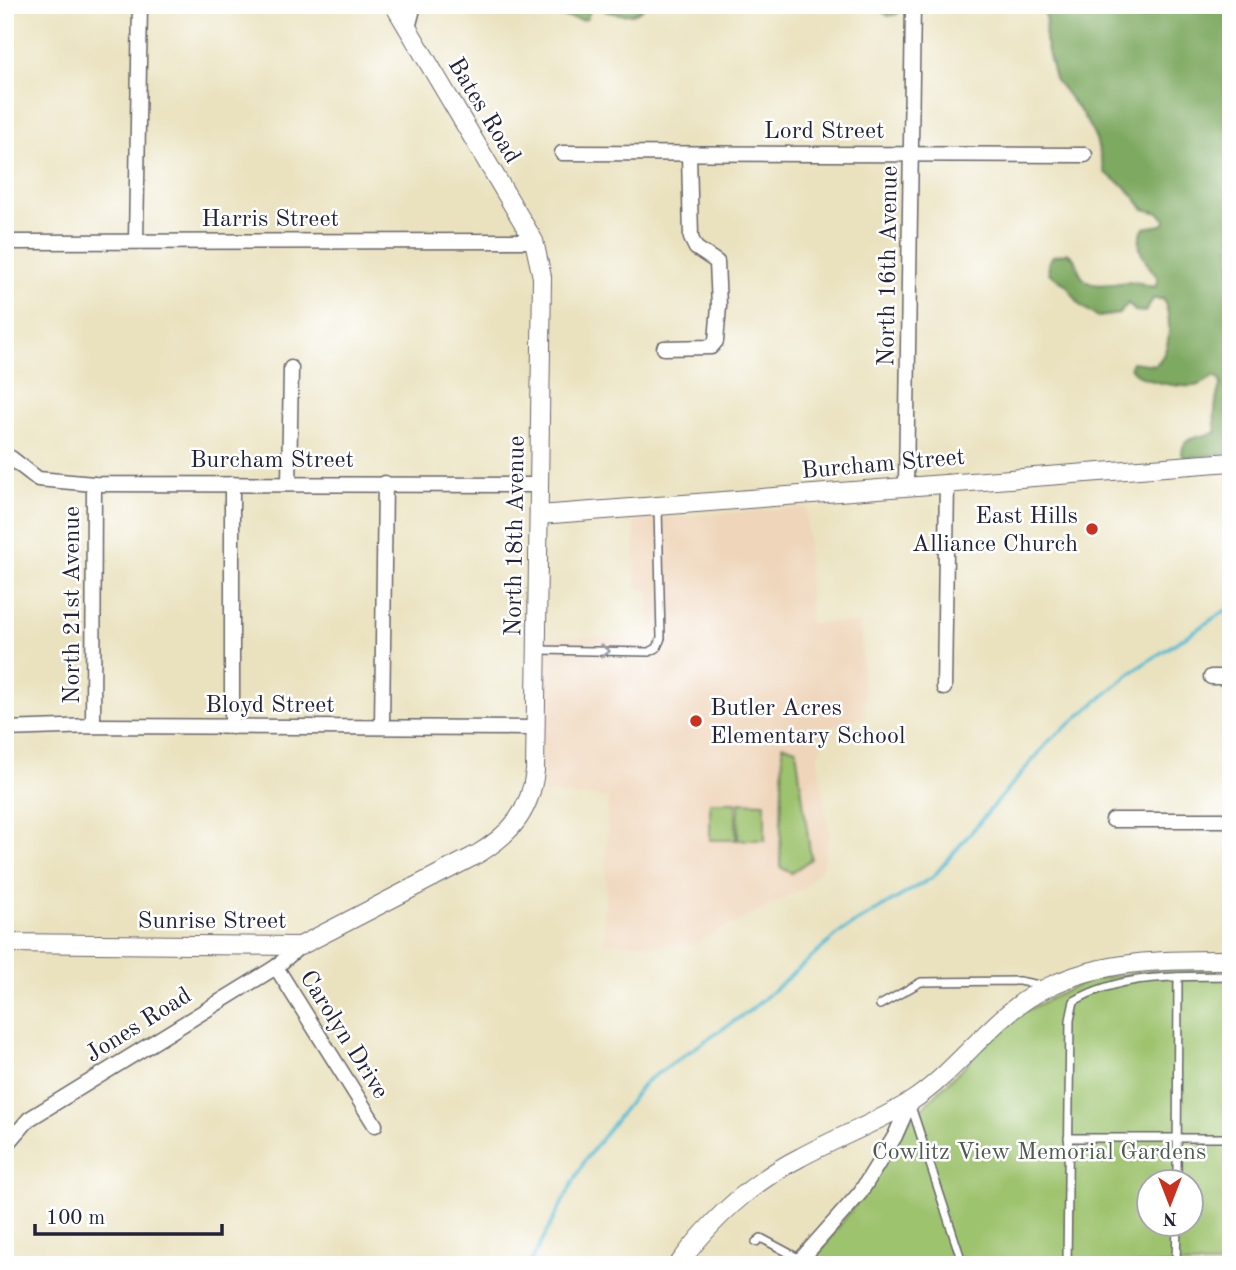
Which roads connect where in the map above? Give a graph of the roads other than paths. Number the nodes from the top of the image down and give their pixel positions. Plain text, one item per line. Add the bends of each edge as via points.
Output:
1 (139, 5) edge
2 (394, 5) edge
3 (414, 5) edge
4 (913, 5) edge
5 (408, 29) junction
6 (562, 153) dead end
7 (911, 153) junction
8 (689, 154) junction
9 (1085, 155) dead end
10 (136, 240) junction
11 (534, 241) junction
12 (5, 242) edge
13 (664, 348) dead end
14 (291, 368) dead end
15 (11, 458) dead end
16 (1231, 462) edge
17 (947, 482) junction
18 (289, 483) junction
19 (385, 483) junction
20 (94, 484) junction
21 (232, 484) junction
22 (540, 485) junction
23 (906, 485) junction
24 (657, 506) junction
25 (539, 515) junction
26 (537, 650) junction
27 (1211, 677) dead end
28 (1231, 677) edge
29 (944, 688) dead end
30 (93, 726) junction
31 (382, 726) junction
32 (232, 727) junction
33 (535, 728) junction
34 (5, 729) edge
35 (1113, 820) dead end
36 (1231, 820) edge
37 (513, 827) joint
38 (5, 943) edge
39 (300, 946) junction
40 (1231, 960) edge
41 (276, 967) junction
42 (1231, 976) edge
43 (1178, 977) junction
44 (1048, 986) junction
45 (880, 1005) dead end
46 (910, 1102) junction
47 (375, 1125) dead end
48 (1068, 1138) junction
49 (1177, 1138) junction
50 (1231, 1138) edge
51 (5, 1147) edge
52 (1177, 1168) edge
53 (1177, 1238) edge
54 (756, 1242) dead end
55 (798, 1262) edge
56 (678, 1265) edge
57 (962, 1265) edge
58 (1067, 1265) edge
59 (1176, 1265) edge

1 - 10 street
2 - 5 street, Bates Road
3 - 5 street
4 - 7 street, North 16th Avenue
5 - 11 street, Bates Road
6 - 8 street, Lord Street
7 - 8 street, Lord Street
7 - 9 street, Lord Street
7 - 23 street, North 16th Avenue
8 - 13 street via 691,238 696,248 717,262 720,275 716,341 704,348
10 - 11 street, Harris Street
10 - 12 street, Harris Street
11 - 22 street, North 18th Avenue via 542,277
14 - 18 street
15 - 20 street, Burcham Street via 38,479
16 - 17 street, Burcham Street
17 - 23 street, Burcham Street
17 - 29 street
18 - 19 street, Burcham Street
18 - 21 street, Burcham Street
19 - 22 street, Burcham Street
19 - 31 street
20 - 21 street, Burcham Street
20 - 30 street, North 21st Avenue
21 - 32 street
22 - 25 street, North 18th Avenue
23 - 24 street, Burcham Street
24 - 25 street, Burcham Street
26 -> 24 lane via 649,652 657,648 661,638
25 - 26 street, North 18th Avenue
26 - 33 street, North 18th Avenue
27 - 28 street
30 - 32 street, Bloyd Street
30 - 34 street, Bloyd Street
31 - 32 street, Bloyd Street
31 - 33 street, Bloyd Street
33 - 37 street, North 18th Avenue via 532,792 525,813
35 - 36 street
37 - 39 street, Sunrise Street via 476,855
38 - 39 street, Sunrise Street
39 - 41 street, Jones Road
40 - 44 street via 1151,960
41 - 47 street, Carolyn Drive
41 - 51 street, Jones Road via 29,1119
42 - 43 lane
43 - 48 lane via 1131,979 1096,988 1074,1001
43 - 49 lane
44 - 45 lane via 1019,981 921,982
44 - 46 street via 986,1031 950,1071
46 - 55 street via 860,1193
46 - 56 street via 797,1158 760,1182 699,1235
46 - 57 lane
48 - 49 lane
48 - 58 lane
49 - 50 lane
49 - 52 lane
53 - 59 lane
54 - 55 lane via 761,1238 773,1243

